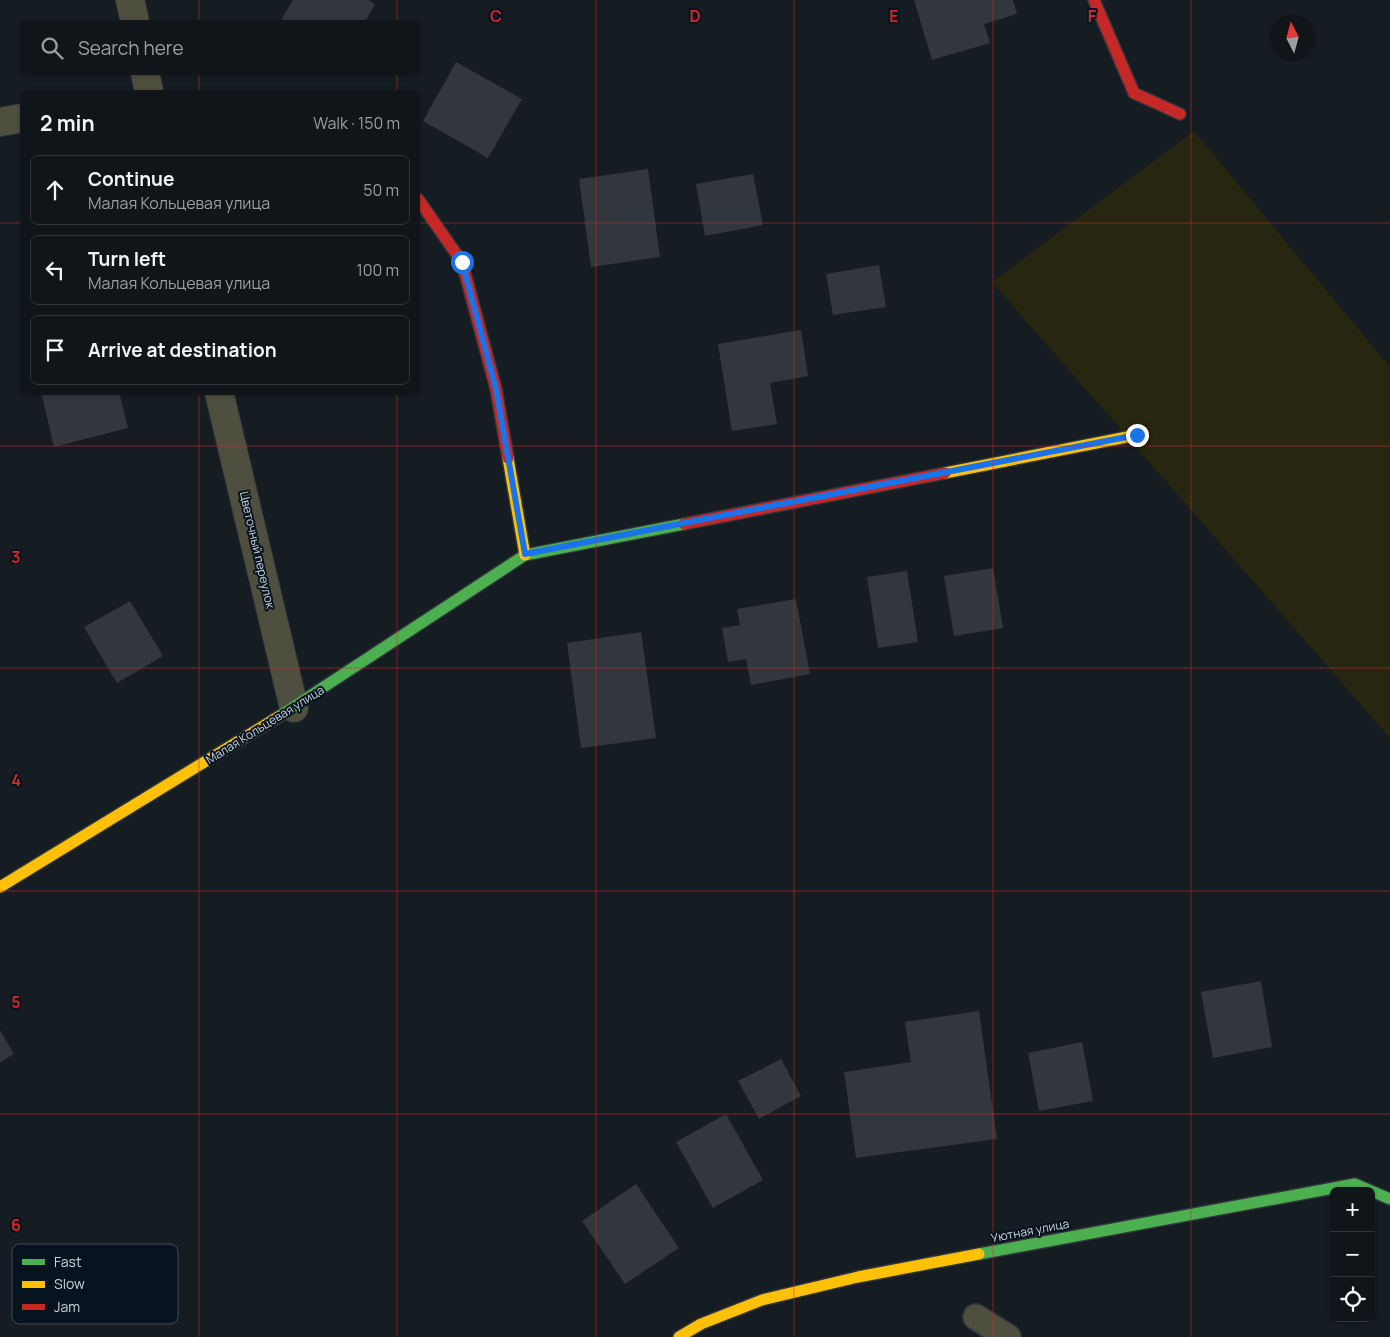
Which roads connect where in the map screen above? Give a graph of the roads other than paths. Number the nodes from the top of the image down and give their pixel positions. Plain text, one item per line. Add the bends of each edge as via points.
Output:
1 (130, 0) edge
2 (1094, 0) edge
3 (135, 20) edge
4 (146, 75) edge
5 (149, 90) edge
6 (1180, 114) dead end
7 (20, 118) edge
8 (0, 122) edge
9 (420, 202) edge
10 (220, 395) edge
11 (1137, 435) dead end
12 (525, 554) junction
13 (294, 708) junction
14 (0, 887) edge
15 (1390, 1199) edge
16 (976, 1317) dead end
17 (679, 1337) edge
18 (1008, 1337) edge

1 - 3 street
2 - 6 street via 1134,92
4 - 5 street
7 - 8 street
9 - 12 street via 462,262 496,389
10 - 13 street, Цветочный переулок
11 - 12 street, Малая Кольцевая улица
12 - 13 street, Малая Кольцевая улица
13 - 14 street, Малая Кольцевая улица
15 - 17 street, Уютная улица via 1355,1184 858,1277 762,1300 701,1324
16 - 18 lane

